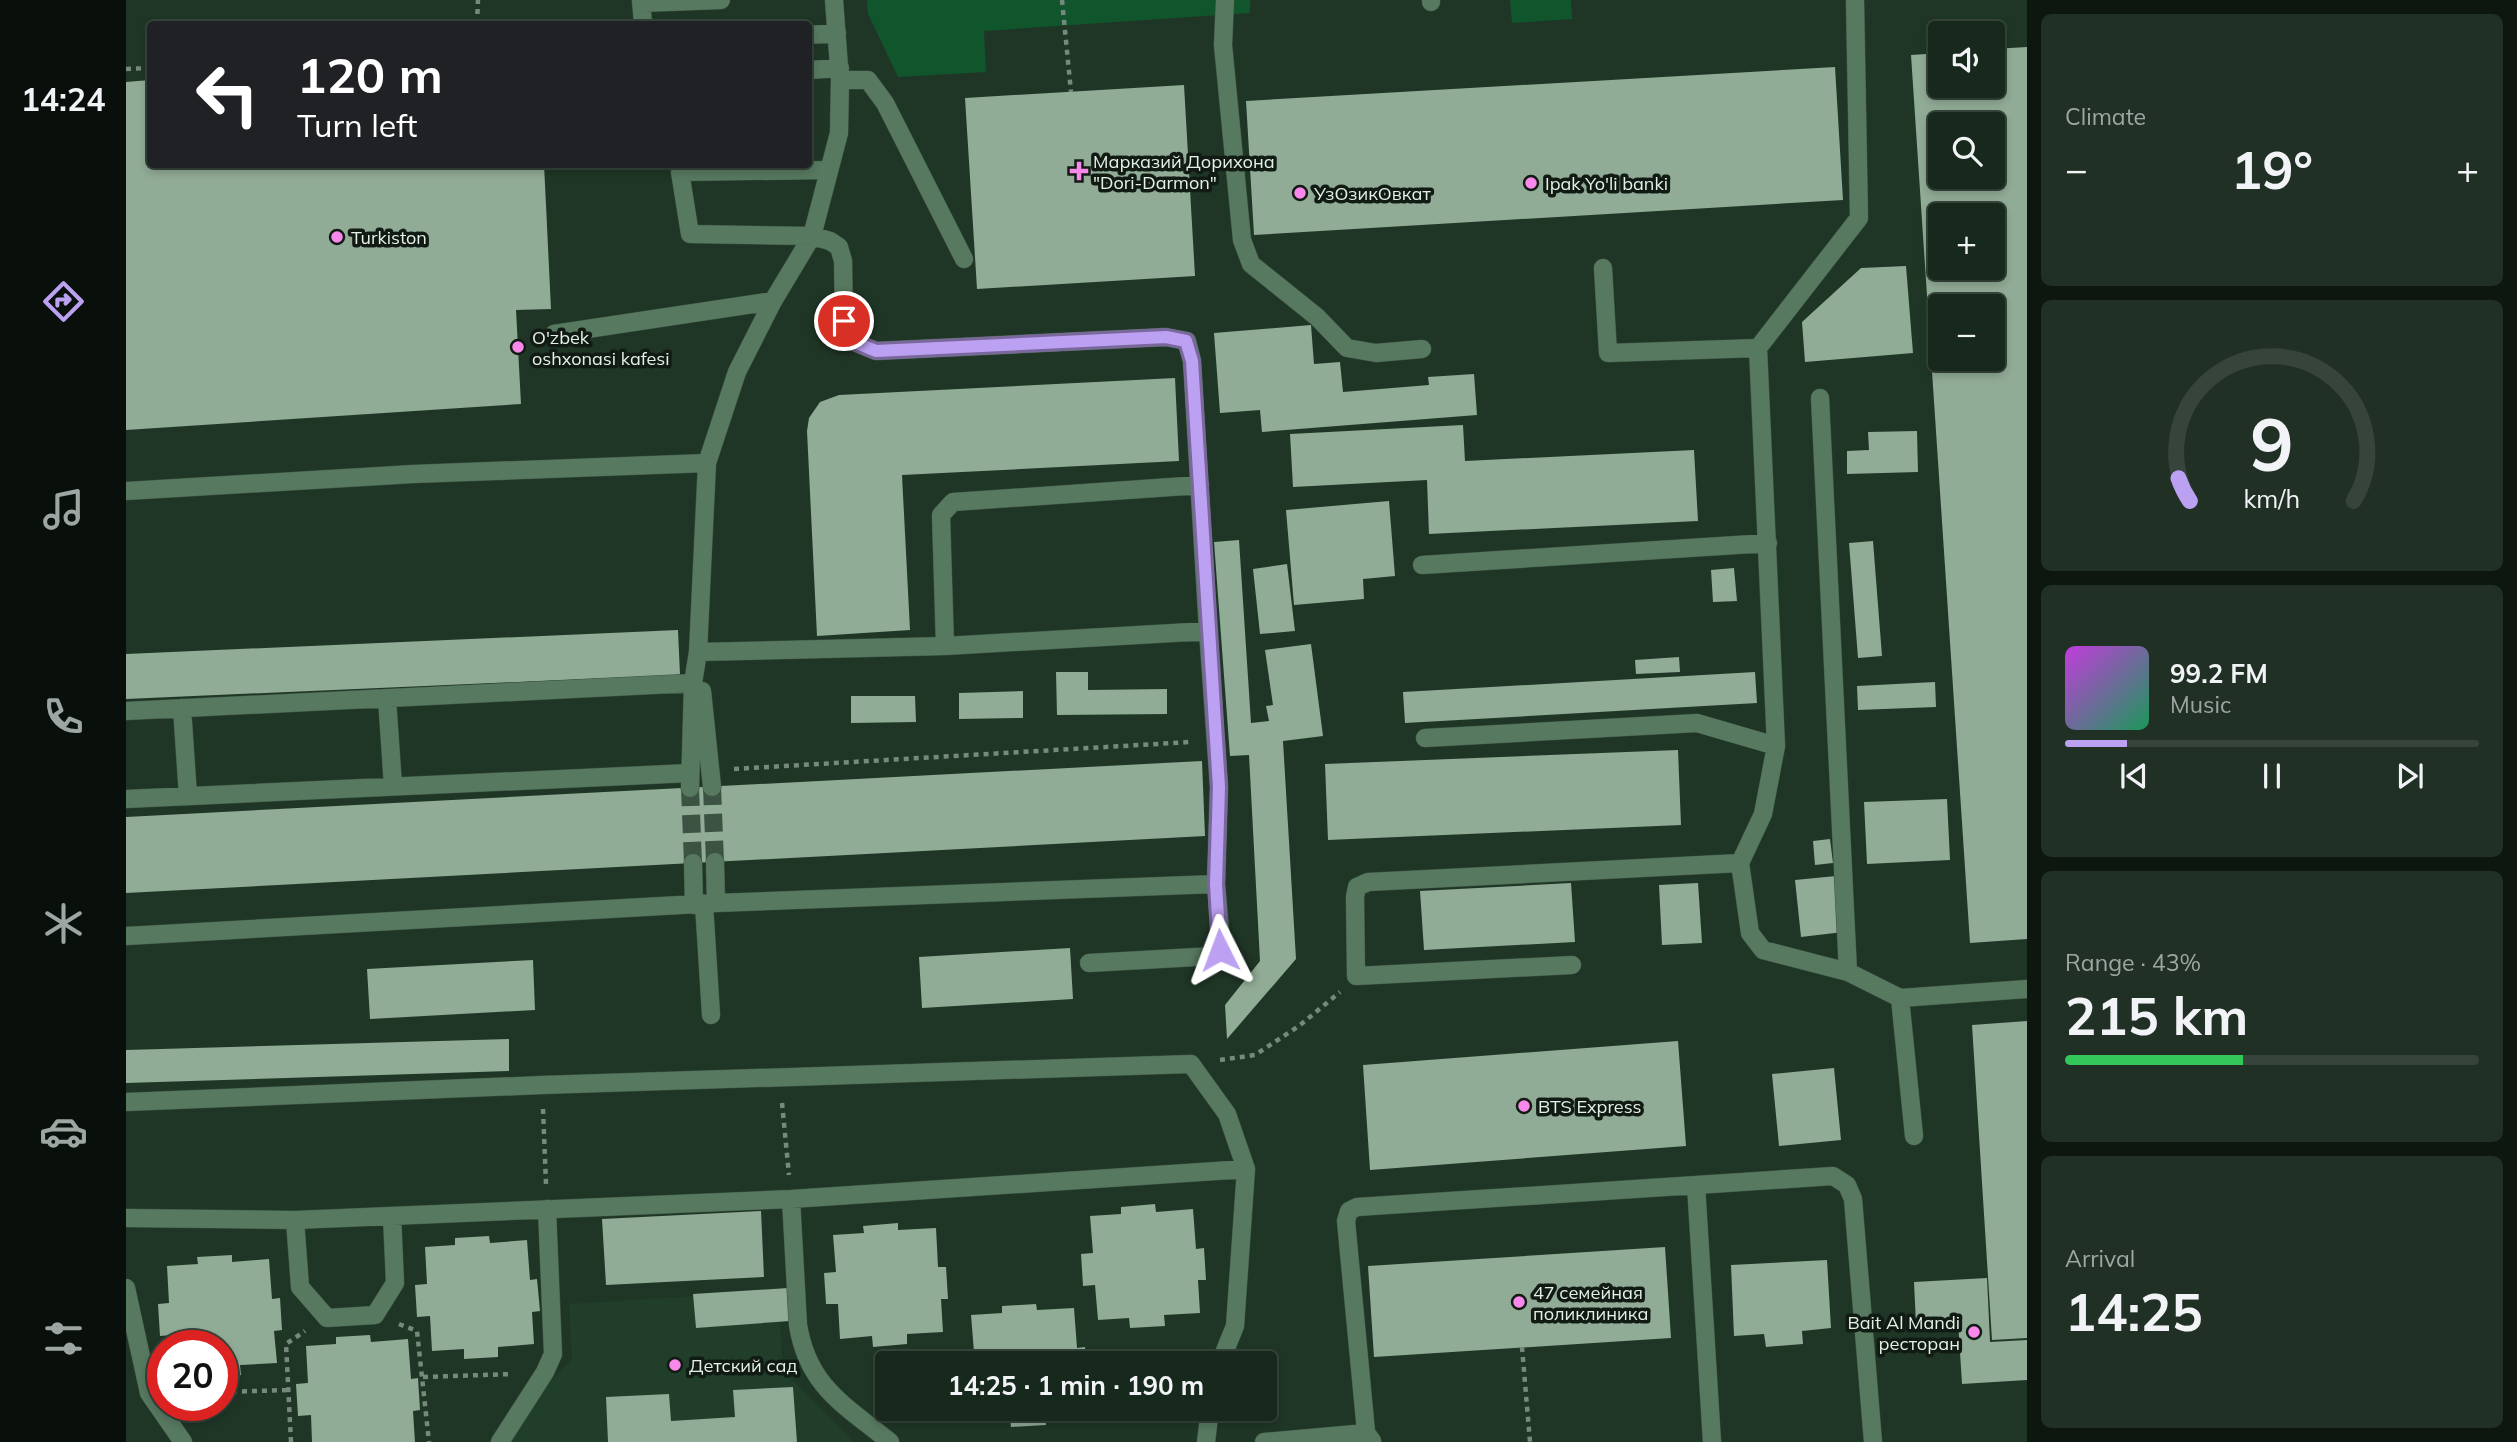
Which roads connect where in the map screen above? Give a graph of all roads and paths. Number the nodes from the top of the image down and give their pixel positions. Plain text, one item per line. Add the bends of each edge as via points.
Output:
1 (478, 0) edge
2 (721, 0) edge
3 (834, 0) edge
4 (1062, 0) edge
5 (1225, 0) edge
6 (1855, 0) edge
7 (641, 2) edge
8 (477, 21) edge
9 (643, 21) edge
10 (837, 33) junction
11 (812, 35) edge
12 (147, 68) edge
13 (126, 69) edge
14 (812, 70) edge
15 (840, 74) junction
16 (1070, 92) dead end
17 (830, 170) junction
18 (812, 236) junction
19 (964, 259) dead end
20 (1603, 268) dead end
21 (773, 301) junction
22 (554, 334) dead end
23 (1758, 348) junction
24 (1422, 349) dead end
25 (1820, 398) dead end
26 (707, 463) junction
27 (1200, 485) junction
28 (126, 491) edge
29 (1768, 543) junction
30 (1422, 565) dead end
31 (1208, 631) junction
32 (945, 646) junction
33 (698, 652) junction
34 (693, 684) junction
35 (387, 698) junction
36 (183, 708) junction
37 (126, 710) edge
38 (1425, 738) dead end
39 (1216, 741) junction
40 (1776, 746) junction
41 (711, 779) joint
42 (393, 786) junction
43 (188, 796) junction
44 (126, 799) edge
45 (715, 862) tunnel mouth
46 (693, 863) tunnel mouth
47 (1740, 863) junction
48 (1216, 884) junction
49 (705, 904) junction
50 (126, 936) edge
51 (1089, 963) dead end
52 (1572, 965) dead end
53 (1848, 972) junction
54 (1356, 976) junction
55 (2027, 989) edge
56 (1900, 998) junction
57 (711, 1015) dead end
58 (1191, 1064) junction
59 (780, 1078) junction
60 (542, 1085) junction
61 (126, 1102) edge
62 (1914, 1136) dead end
63 (1246, 1169) junction
64 (1696, 1185) junction
65 (791, 1199) junction
66 (547, 1209) junction
67 (392, 1216) junction
68 (126, 1218) edge
69 (295, 1220) junction
70 (126, 1288) edge
71 (375, 1315) junction
72 (327, 1318) junction
73 (1522, 1347) dead end
74 (1225, 1351) edge
75 (545, 1372) junction
76 (423, 1377) junction
77 (289, 1390) junction
78 (238, 1392) edge
79 (1209, 1421) edge
80 (1369, 1439) edge
81 (183, 1442) edge
82 (291, 1442) edge
83 (429, 1442) edge
84 (500, 1442) edge
85 (890, 1442) edge
86 (1206, 1442) edge
87 (1264, 1442) edge
88 (1530, 1442) edge
89 (1712, 1442) edge
90 (1873, 1442) edge

1 - 8 path
2 - 7 street
3 - 10 street
4 - 16 path
5 - 24 street via 1223,45 1242,240 1251,264 1308,309 1347,348 1376,354
6 - 23 street via 1859,218
7 - 9 street
10 - 11 street
10 - 15 street
12 - 13 path
14 - 15 street
15 - 17 street via 839,133
15 - 19 street via 868,80 885,103
17 - 18 street
17 - 18 street via 680,172 690,234
18 - 21 street
18 - 27 street via 839,247 844,321 852,341 876,351 1166,337 1186,341 1192,361
20 - 23 street via 1608,352
21 - 22 street
21 - 26 street via 737,372
23 - 29 street
25 - 53 street
26 - 28 street
26 - 33 street
27 - 31 street
27 - 32 street via 953,502 941,515
29 - 30 street
29 - 40 street
31 - 32 street
31 - 39 street
32 - 33 street
33 - 34 street
33 - 41 street
34 - 35 street
34 - 42 street via 690,780
35 - 36 street
35 - 42 street
36 - 37 street
36 - 43 street
38 - 40 street via 1697,723
39 - 41 path
39 - 48 street
40 - 47 street via 1763,814
42 - 43 street
43 - 44 street
45 - 49 street
46 - 49 street
47 - 53 street via 1750,933 1763,950
47 - 54 street via 1368,882 1357,887 1355,897
48 - 49 street
48 - 51 street via 1221,941 1214,956
49 - 50 street
49 - 57 street
52 - 54 street
53 - 56 street
54 - 58 path via 1299,1026 1255,1055
55 - 56 street
56 - 62 street
58 - 59 street
58 - 63 street via 1227,1114
59 - 60 street
59 - 65 path
60 - 61 street
60 - 66 path
63 - 65 street
63 - 74 street via 1235,1326
64 - 80 street via 1349,1211 1346,1221
64 - 89 street
64 - 90 street via 1833,1176 1847,1185 1853,1199
65 - 66 street
65 - 85 street via 798,1325 809,1366 833,1396
66 - 67 street
66 - 75 street via 553,1354
67 - 69 street
67 - 71 street via 395,1283
68 - 69 street
69 - 72 street via 300,1287
70 - 81 street via 149,1393
71 - 72 street
71 - 76 path via 417,1331
72 - 77 path via 286,1343
73 - 88 path
75 - 76 path
75 - 84 street
76 - 83 path
77 - 78 path
77 - 82 path
79 - 86 street
80 - 87 street

